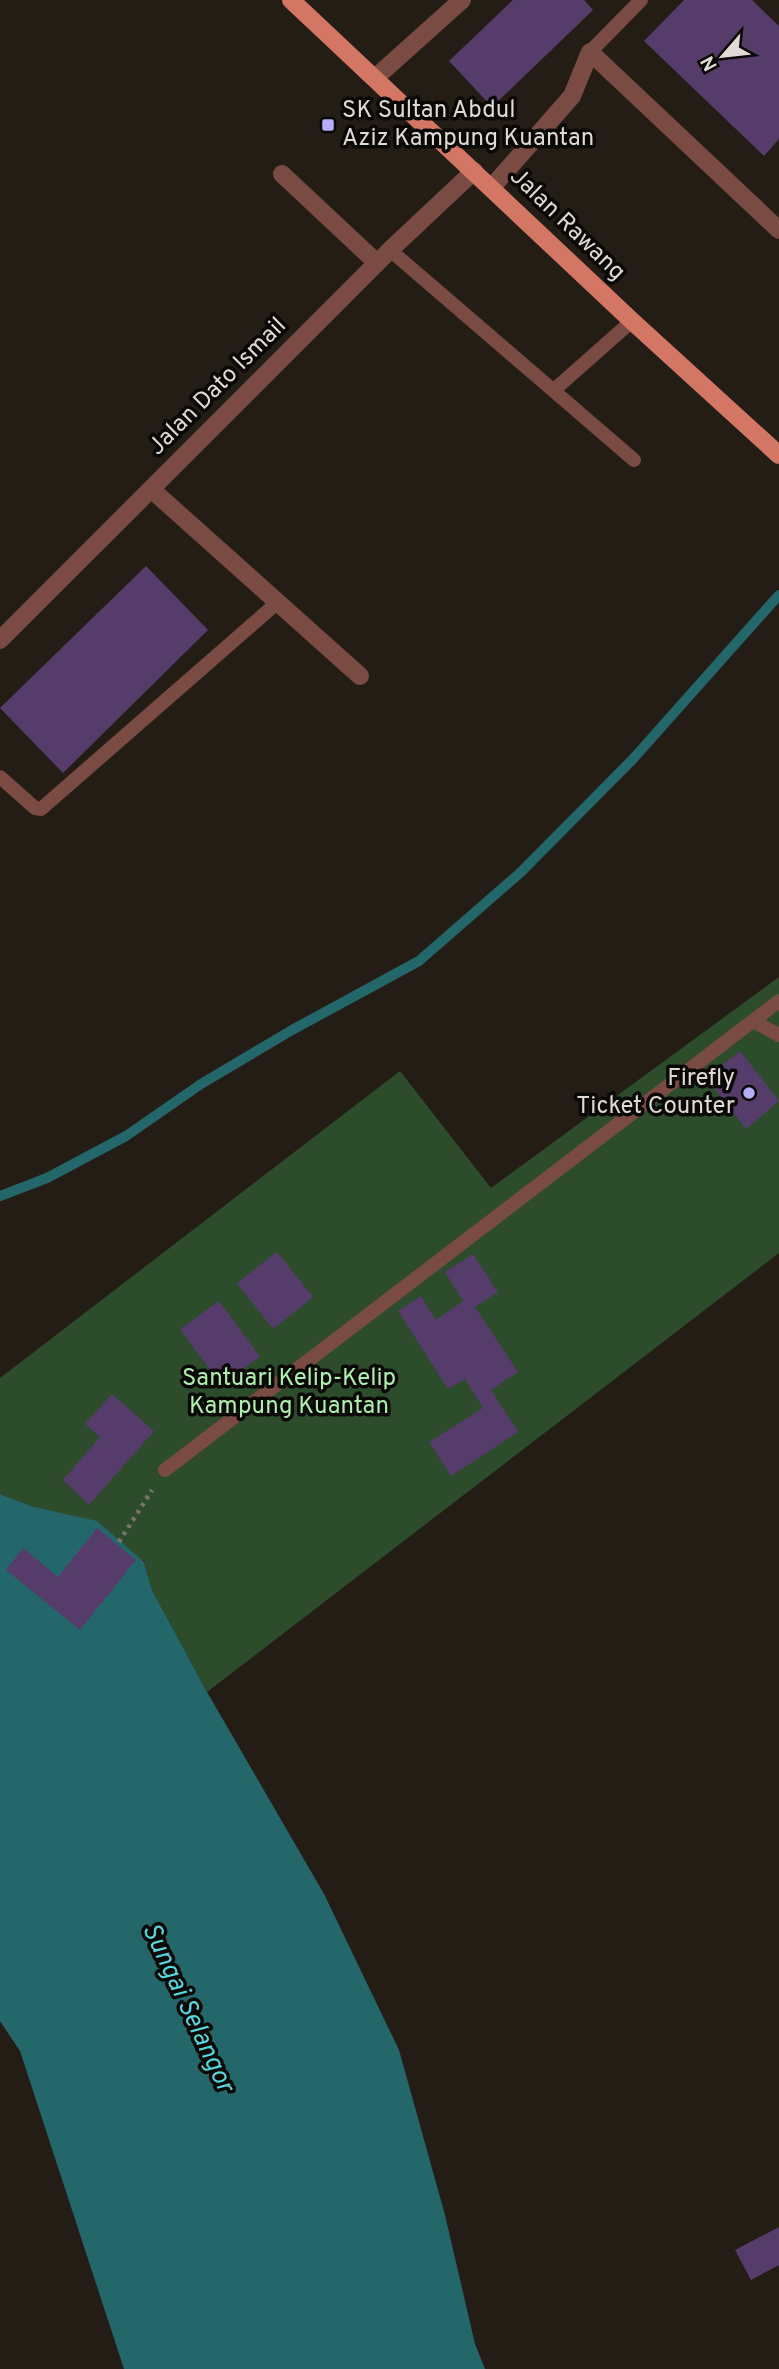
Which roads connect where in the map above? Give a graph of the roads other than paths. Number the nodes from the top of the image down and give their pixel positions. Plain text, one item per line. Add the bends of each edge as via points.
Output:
1 (291, 0) edge
2 (463, 0) edge
3 (641, 0) edge
4 (590, 52) junction
5 (375, 78) junction
6 (474, 171) junction
7 (282, 174) dead end
8 (492, 187) junction
9 (779, 230) edge
10 (390, 250) junction
11 (377, 262) junction
12 (632, 321) junction
13 (554, 390) junction
14 (779, 455) edge
15 (634, 460) dead end
16 (151, 489) junction
17 (278, 602) junction
18 (0, 640) edge
19 (360, 676) dead end
20 (0, 777) edge
21 (779, 1001) edge
22 (753, 1021) junction
23 (779, 1035) edge
24 (165, 1470) road end

1 - 5 main road, Jalan Rawang
2 - 5 street
3 - 4 lane
4 - 8 street via 572,96
4 - 9 street
5 - 6 main road, Jalan Rawang
6 - 8 main road, Jalan Rawang
6 - 10 street, Jalan Dato Ismail
7 - 11 street
8 - 12 main road, Jalan Rawang
10 - 11 street, Jalan Dato Ismail
10 - 13 lane
11 - 16 street, Jalan Dato Ismail
12 - 13 lane
12 - 14 main road, Jalan Rawang
13 - 15 lane
16 - 17 street
16 - 18 street, Jalan Dato Ismail
17 - 19 street
17 - 20 lane via 41,809
21 - 22 lane
22 - 23 lane
22 - 24 lane

